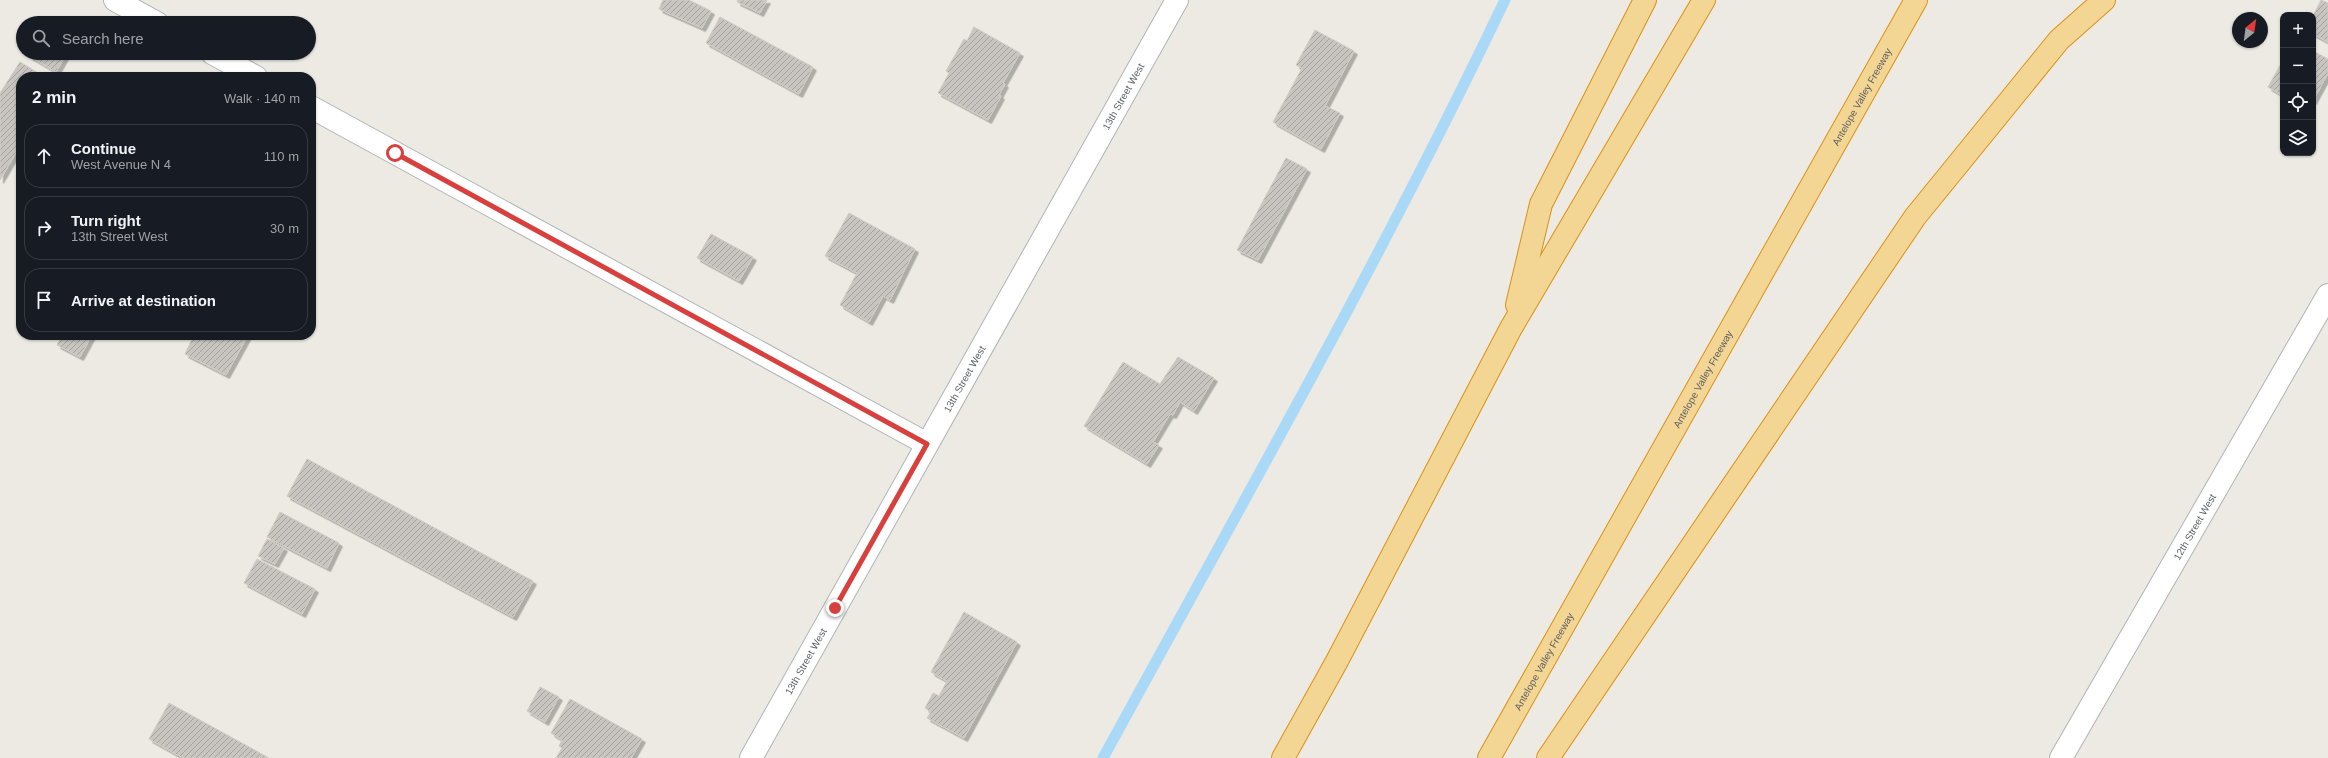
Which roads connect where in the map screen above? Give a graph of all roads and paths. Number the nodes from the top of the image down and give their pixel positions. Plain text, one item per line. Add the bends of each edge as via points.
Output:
1 (115, 0) edge
2 (1177, 0) edge
3 (1645, 0) edge
4 (1704, 0) edge
5 (1916, 0) edge
6 (2104, 0) edge
7 (144, 16) edge
8 (225, 60) edge
9 (247, 72) edge
10 (316, 110) edge
11 (2328, 295) edge
12 (1511, 328) junction
13 (927, 444) junction
14 (751, 758) edge
15 (1283, 758) edge
16 (1489, 758) edge
17 (1548, 758) edge
18 (2061, 758) edge

1 - 7 street
2 - 13 street, 13th Street West
3 - 12 highway via 1541,204
4 - 12 highway
5 - 16 highway, Antelope Valley Freeway
6 - 17 highway via 2059,40 1915,216
8 - 9 street
10 - 13 street
11 - 18 street, 12th Street West
12 - 15 highway via 1337,661
13 - 14 street, 13th Street West

